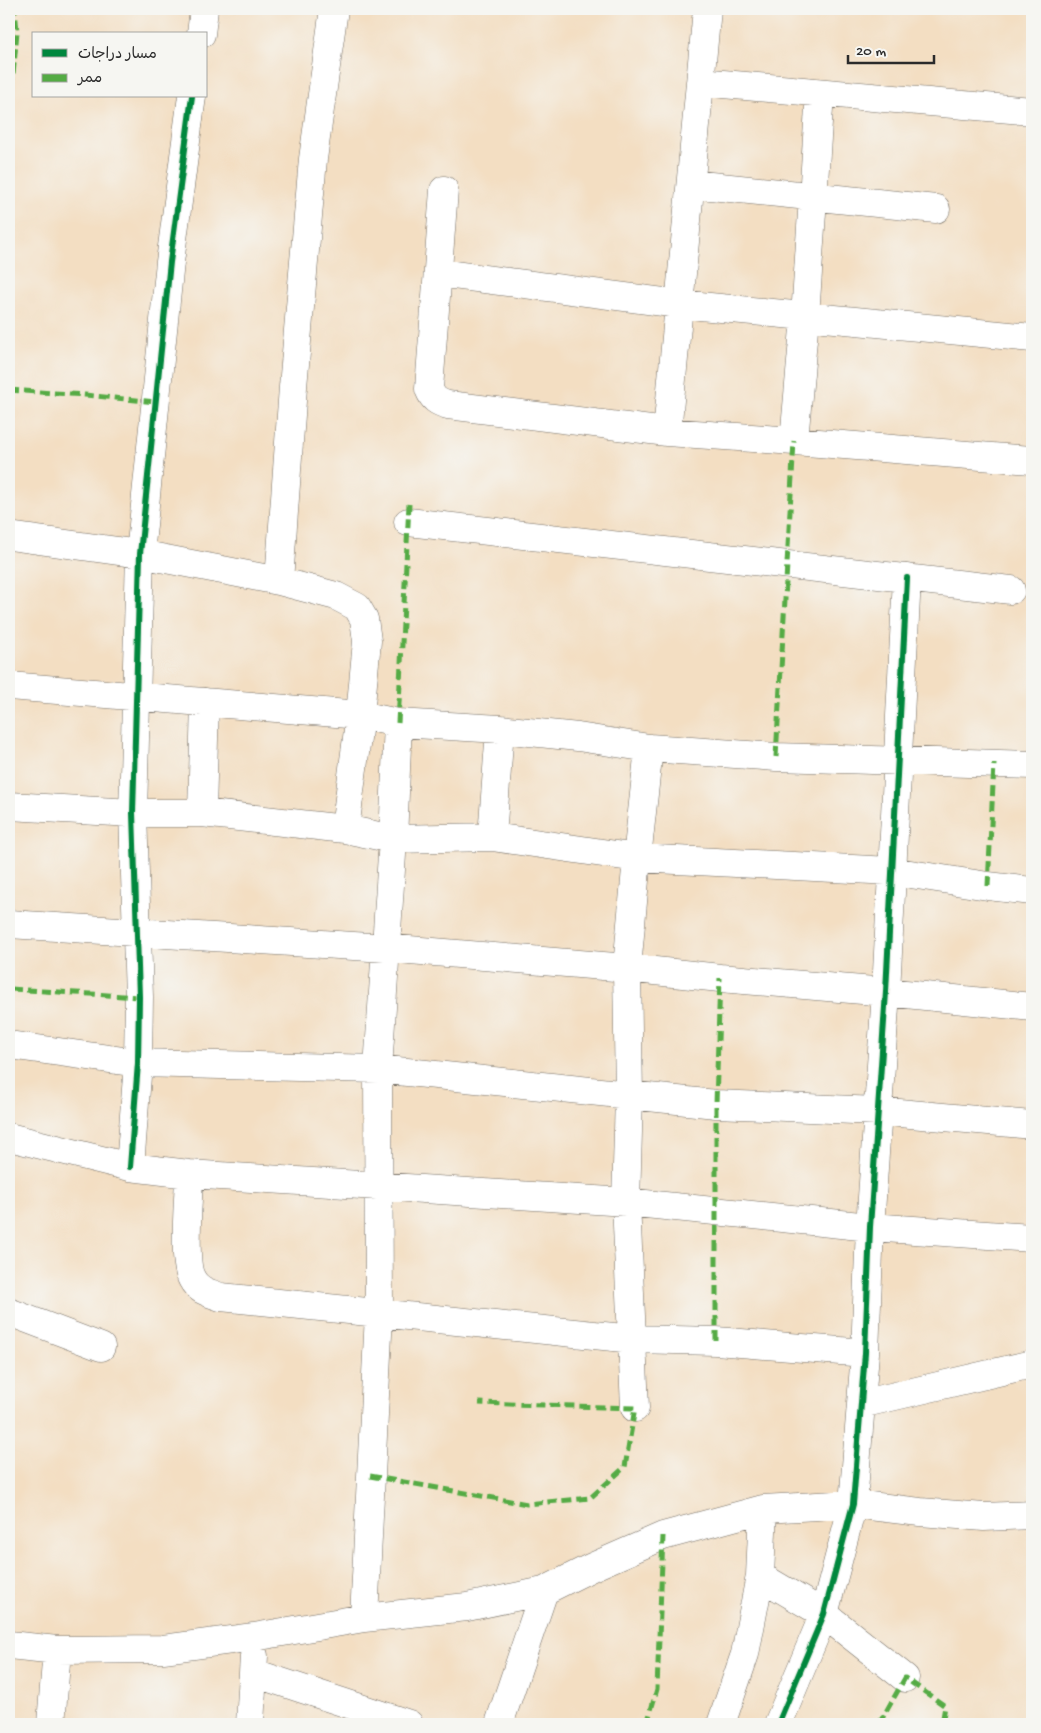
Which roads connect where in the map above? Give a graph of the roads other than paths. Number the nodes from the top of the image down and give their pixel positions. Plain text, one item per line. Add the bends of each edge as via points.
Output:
1 (204, 9) edge
2 (334, 9) edge
3 (707, 9) edge
4 (201, 32) edge
5 (700, 82) junction
6 (820, 93) junction
7 (192, 98) edge
8 (1032, 111) edge
9 (690, 184) junction
10 (444, 190) dead end
11 (812, 197) junction
12 (936, 209) dead end
13 (438, 273) junction
14 (679, 304) junction
15 (805, 317) junction
16 (1032, 338) edge
17 (668, 432) junction
18 (794, 441) junction
19 (1031, 460) dead end
20 (408, 522) dead end
21 (9, 536) edge
22 (140, 554) junction
23 (906, 578) junction
24 (279, 581) junction
25 (1011, 590) dead end
26 (9, 686) edge
27 (136, 697) junction
28 (204, 702) junction
29 (360, 716) junction
30 (398, 723) junction
31 (500, 729) junction
32 (649, 748) junction
33 (897, 761) junction
34 (1032, 765) edge
35 (9, 806) edge
36 (133, 814) junction
37 (202, 814) junction
38 (345, 829) junction
39 (492, 837) junction
40 (392, 839) junction
41 (636, 858) junction
42 (891, 871) junction
43 (1032, 891) edge
44 (9, 924) edge
45 (136, 933) junction
46 (385, 948) junction
47 (628, 968) junction
48 (886, 992) junction
49 (1032, 1007) edge
50 (9, 1045) edge
51 (138, 1062) junction
52 (378, 1069) junction
53 (629, 1096) junction
54 (877, 1111) junction
55 (1032, 1125) edge
56 (9, 1137) edge
57 (130, 1167) junction
58 (189, 1174) junction
59 (379, 1186) junction
60 (626, 1202) junction
61 (870, 1226) junction
62 (1032, 1238) edge
63 (9, 1312) edge
64 (379, 1314) junction
65 (633, 1339) junction
66 (101, 1347) dead end
67 (865, 1353) junction
68 (1032, 1364) edge
69 (861, 1404) junction
70 (635, 1408) dead end
71 (853, 1504) junction
72 (763, 1509) junction
73 (1032, 1515) edge
74 (760, 1576) junction
75 (544, 1591) junction
76 (824, 1614) junction
77 (364, 1618) junction
78 (254, 1637) junction
79 (9, 1645) edge
80 (57, 1650) junction
81 (254, 1673) junction
82 (905, 1678) dead end
83 (51, 1724) edge
84 (250, 1724) edge
85 (409, 1724) edge
86 (499, 1724) edge
87 (721, 1724) edge
88 (778, 1724) edge

1 - 4 street
2 - 24 street via 313,159
3 - 5 street
5 - 6 street
5 - 9 street
6 - 8 street
6 - 11 street
7 - 22 street via 170,262
9 - 11 street
9 - 14 street
10 - 13 street
11 - 12 street
11 - 15 street
13 - 14 street
13 - 17 street via 429,389 438,402
14 - 15 street
14 - 17 street
15 - 16 street
15 - 18 street
17 - 18 street
18 - 19 street
20 - 23 street
21 - 22 street
22 - 24 street
22 - 27 street
23 - 25 street
23 - 33 street
24 - 29 street via 336,596 357,607 364,619 367,641
26 - 27 street
27 - 28 street
27 - 36 street
28 - 29 street
28 - 37 street
29 - 30 street
29 - 38 street
30 - 31 street
30 - 40 street
31 - 32 street
31 - 39 street
32 - 33 street
32 - 41 street
33 - 34 street
33 - 42 street
35 - 36 street
36 - 37 street
36 - 45 street
37 - 38 street
38 - 40 street
39 - 40 street
39 - 41 street
40 - 46 street
41 - 42 street
41 - 47 street
42 - 43 street
42 - 48 street
44 - 45 street
45 - 46 street
45 - 51 street
46 - 47 street
46 - 52 street
47 - 48 street
47 - 53 street
48 - 49 street
48 - 54 street
50 - 51 street
51 - 52 street
51 - 57 street
52 - 53 street
52 - 59 street
53 - 54 street via 716,1104
53 - 60 street
54 - 55 street
54 - 61 street
56 - 57 street
57 - 58 street
58 - 59 street
58 - 64 street via 186,1260 191,1279 200,1290 221,1297
59 - 60 street
59 - 64 street
60 - 61 street
60 - 65 street
61 - 62 street
61 - 67 street
63 - 66 street
64 - 65 street
64 - 77 street
65 - 67 street via 716,1341
65 - 70 street
67 - 69 street
68 - 69 street
69 - 71 street
71 - 72 street
71 - 73 street via 984,1517
71 - 76 street
72 - 74 street
72 - 75 street via 663,1536
74 - 76 street
74 - 87 street via 745,1654
75 - 77 street via 467,1607
75 - 86 street
76 - 82 street
76 - 88 street
77 - 78 street
78 - 80 street via 162,1649
78 - 81 street
79 - 80 street
80 - 83 street
81 - 84 street
81 - 85 street

